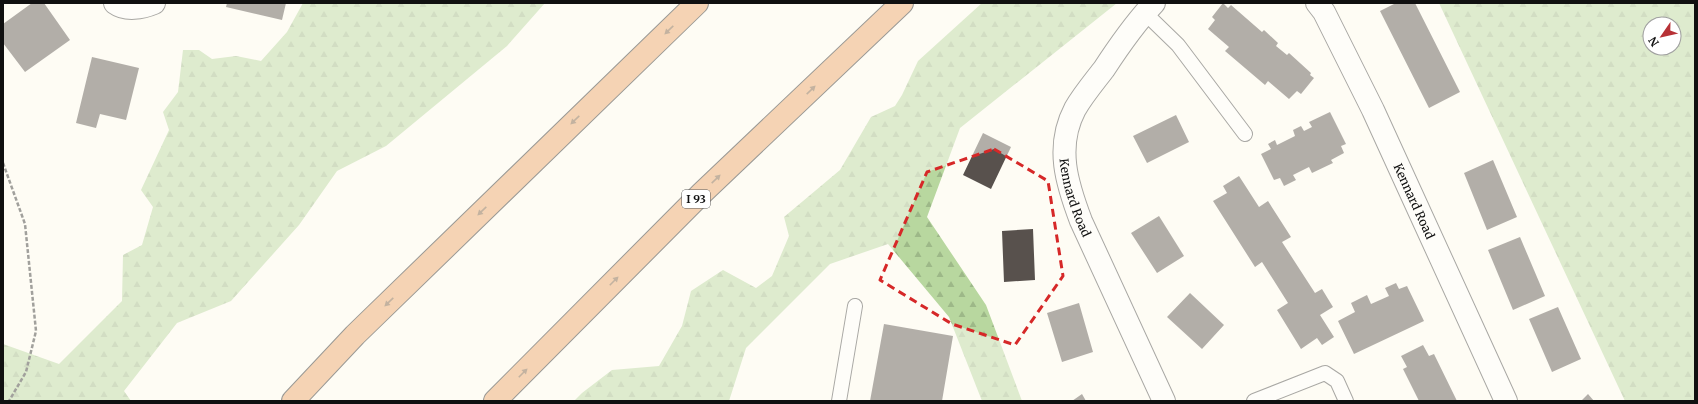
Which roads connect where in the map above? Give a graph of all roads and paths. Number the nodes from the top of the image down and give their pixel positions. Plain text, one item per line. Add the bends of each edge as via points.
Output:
1 (115, 3) edge
2 (154, 3) edge
3 (697, 3) edge
4 (902, 3) edge
5 (1317, 3) edge
6 (1149, 8) edge
7 (1245, 134) dead end
8 (3, 163) edge
9 (855, 306) dead end
10 (9, 401) edge
11 (293, 401) edge
12 (495, 401) edge
13 (839, 401) edge
14 (1164, 401) edge
15 (1254, 401) edge
16 (1346, 401) edge
17 (1506, 401) edge

1 - 2 street via 134,8
3 -> 11 highway via 360,330
12 -> 4 highway, I 93 via 701,194
5 - 17 street, Kennard Road via 1324,12 1373,110
6 - 7 lane
6 - 14 street, Kennard Road via 1075,109 1067,133 1064,161 1070,192 1081,221
8 - 10 path via 25,224 36,330 26,372
9 - 13 lane
15 - 16 lane via 1325,373 1337,381

